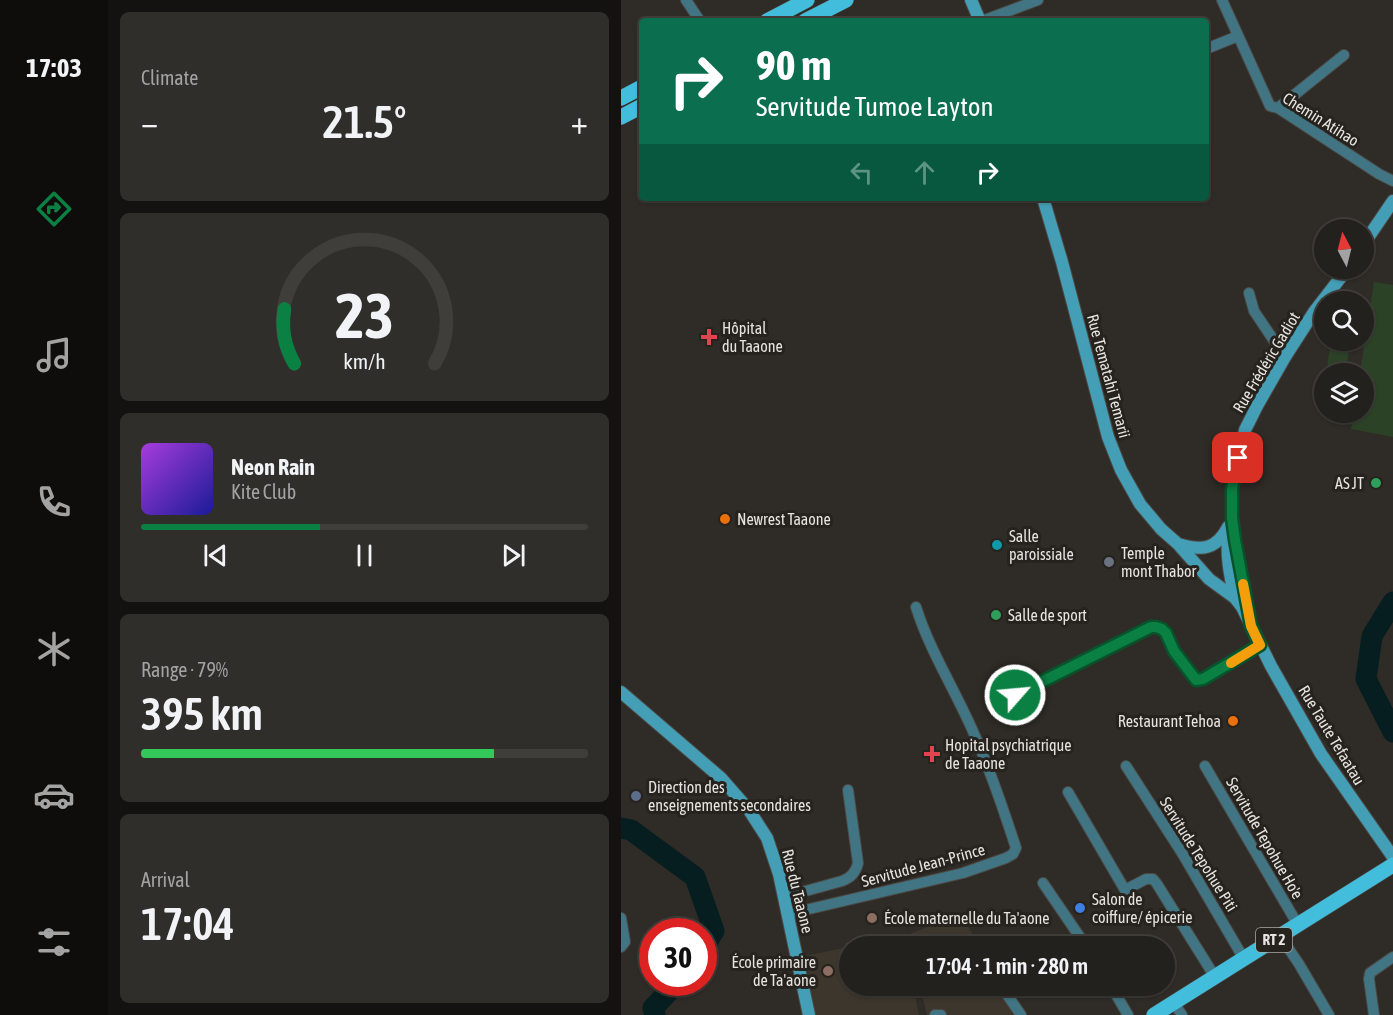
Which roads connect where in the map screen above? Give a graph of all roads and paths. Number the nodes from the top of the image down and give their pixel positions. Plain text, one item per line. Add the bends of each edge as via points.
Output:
1 (686, 0) edge
2 (807, 0) edge
3 (846, 0) edge
4 (971, 0) edge
5 (1038, 0) edge
6 (1222, 0) edge
7 (698, 18) edge
8 (773, 18) edge
9 (811, 18) edge
10 (980, 18) edge
11 (989, 18) edge
12 (1237, 36) junction
13 (1209, 49) edge
14 (1344, 55) dead end
15 (639, 89) edge
16 (621, 98) edge
17 (639, 108) edge
18 (1278, 108) junction
19 (621, 117) edge
20 (1393, 181) edge
21 (1044, 201) edge
22 (1393, 201) edge
23 (1374, 229) edge
24 (1340, 279) edge
25 (1249, 293) dead end
26 (1285, 357) junction
27 (1232, 518) junction
28 (1178, 544) junction
29 (1235, 598) junction
30 (916, 607) dead end
31 (1251, 626) junction
32 (1260, 645) junction
33 (621, 692) edge
34 (1015, 695) dead end
35 (1126, 766) dead end
36 (1205, 766) dead end
37 (848, 790) dead end
38 (1068, 792) dead end
39 (1393, 857) edge
40 (1393, 865) edge
41 (1043, 883) dead end
42 (784, 897) junction
43 (788, 914) junction
44 (621, 918) edge
45 (1298, 925) junction
46 (1079, 936) edge
47 (1280, 936) junction
48 (621, 947) edge
49 (1393, 957) edge
50 (1244, 959) junction
51 (1215, 977) junction
52 (1008, 996) edge
53 (1118, 996) edge
54 (1178, 1009) edge
55 (809, 1015) edge
56 (935, 1015) edge
57 (941, 1015) edge
58 (1021, 1015) edge
59 (1128, 1015) edge
60 (1154, 1015) edge
61 (1329, 1015) edge
62 (1374, 1015) edge

1 - 7 street
2 - 8 main road
3 - 9 main road
4 - 10 main road
5 - 11 street
6 - 12 street, Chemin Atihao
12 - 13 street
12 - 18 street, Chemin Atihao via 1270,106
14 - 18 street
15 - 16 main road
17 - 19 main road
18 - 20 street, Chemin Atihao
21 - 28 main road, Rue Tematahi Temarii via 1113,454 1140,504
22 - 23 main road
24 - 26 main road, Rue Frédéric Gadiot
25 - 26 street via 1254,310
26 - 27 main road, Rue Frédéric Gadiot via 1245,430 1232,489
27 - 28 main road via 1214,544 1190,548
27 - 29 main road, Rue Frédéric Gadiot via 1228,551
27 - 31 main road, Rue Frédéric Gadiot
28 - 29 main road, Rue Tematahi Temarii via 1209,579
29 - 31 main road, Rue Tematahi Temarii
30 - 43 street, Servitude Jean-Prince via 975,735 1016,848 1013,855 963,873
31 - 32 main road, Rue Taute Tefaatau
32 - 34 street via 1196,680 1166,633 1151,627
32 - 39 main road, Rue Taute Tefaatau via 1321,754
33 - 42 main road, Rue du Taaone via 721,778 750,810 767,837
35 - 50 street, Servitude Tepohue Piti
36 - 45 street, Servitude Tepohue Ho'e
37 - 42 street via 858,863 854,872 831,886
38 - 51 street via 1125,890 1153,879
40 - 45 main road, RT 2
41 - 46 street
42 - 43 main road, Rue du Taaone
43 - 55 main road, Rue du Taaone
44 - 48 street via 625,942
45 - 47 main road, RT 2
47 - 50 main road, RT 2
47 - 61 street
49 - 62 street via 1370,973
50 - 51 main road, RT 2
51 - 54 main road, RT 2
52 - 58 street
53 - 59 street
54 - 60 main road, RT 2
56 - 57 street

